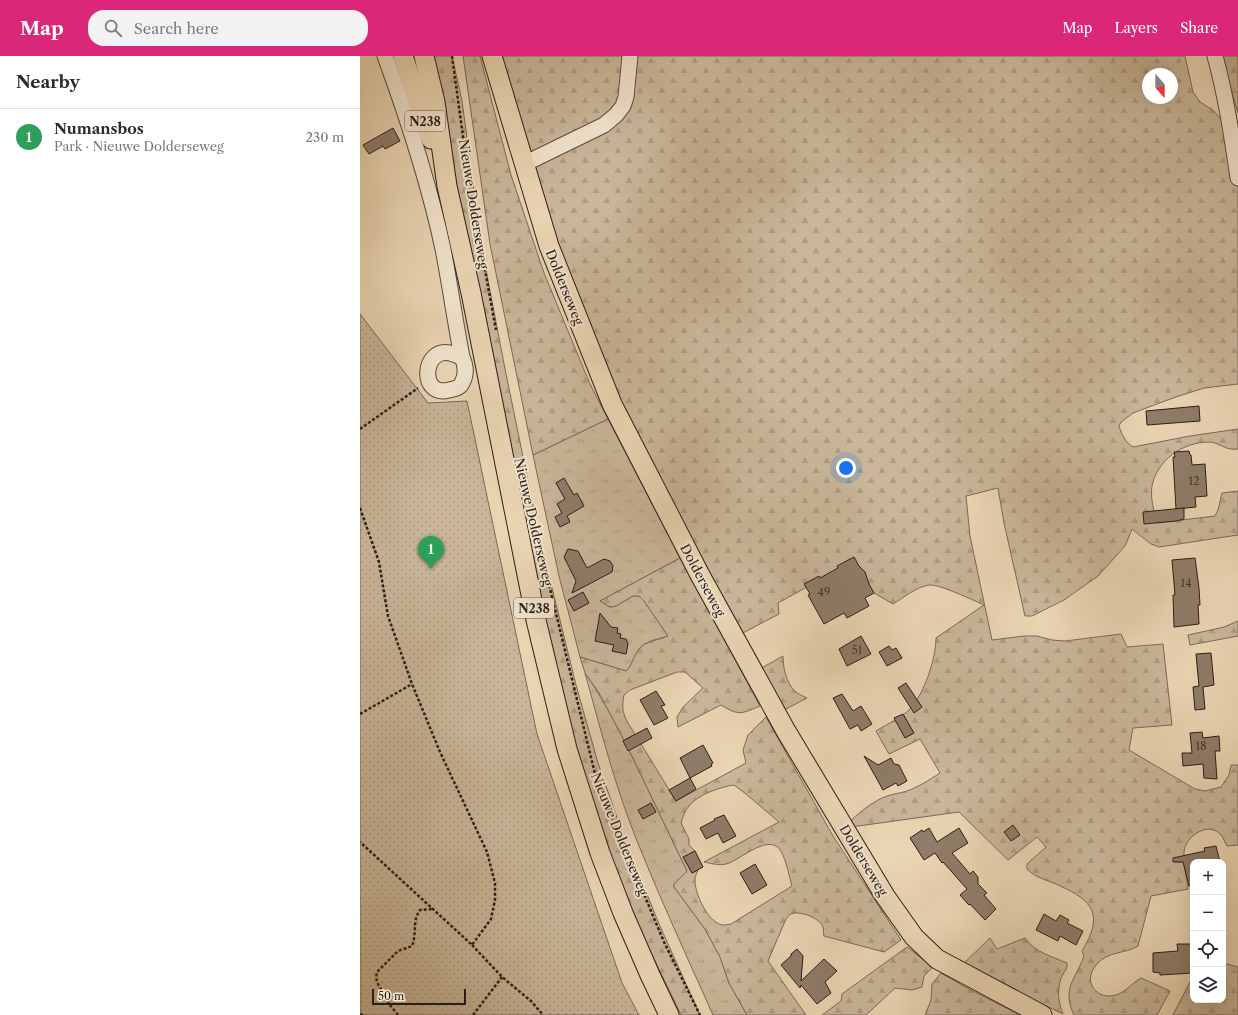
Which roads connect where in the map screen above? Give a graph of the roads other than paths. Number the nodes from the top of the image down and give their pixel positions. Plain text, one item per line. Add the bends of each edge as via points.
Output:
1 (385, 56) edge
2 (403, 56) edge
3 (424, 56) edge
4 (492, 56) edge
5 (630, 56) edge
6 (1215, 56) edge
7 (524, 164) junction
8 (1238, 178) edge
9 (448, 186) junction
10 (462, 357) junction
11 (669, 1015) edge
12 (1042, 1015) edge

1 - 10 street via 424,176 442,249
2 - 9 main road, Nieuwe Dolderseweg / N238
3 - 9 main road, Nieuwe Dolderseweg / N238 via 435,102
4 - 7 main road, Dolderseweg
5 - 7 street via 626,97 616,114 604,125
6 - 8 street
7 - 12 main road, Dolderseweg via 549,246 612,404 700,576 786,732 885,896 914,937 937,959
9 - 11 main road, Nieuwe Dolderseweg / N238 via 536,620 568,749 600,853 622,913
10 - 10 street via 466,371 462,385 444,392 428,380 428,367 433,358 449,352

